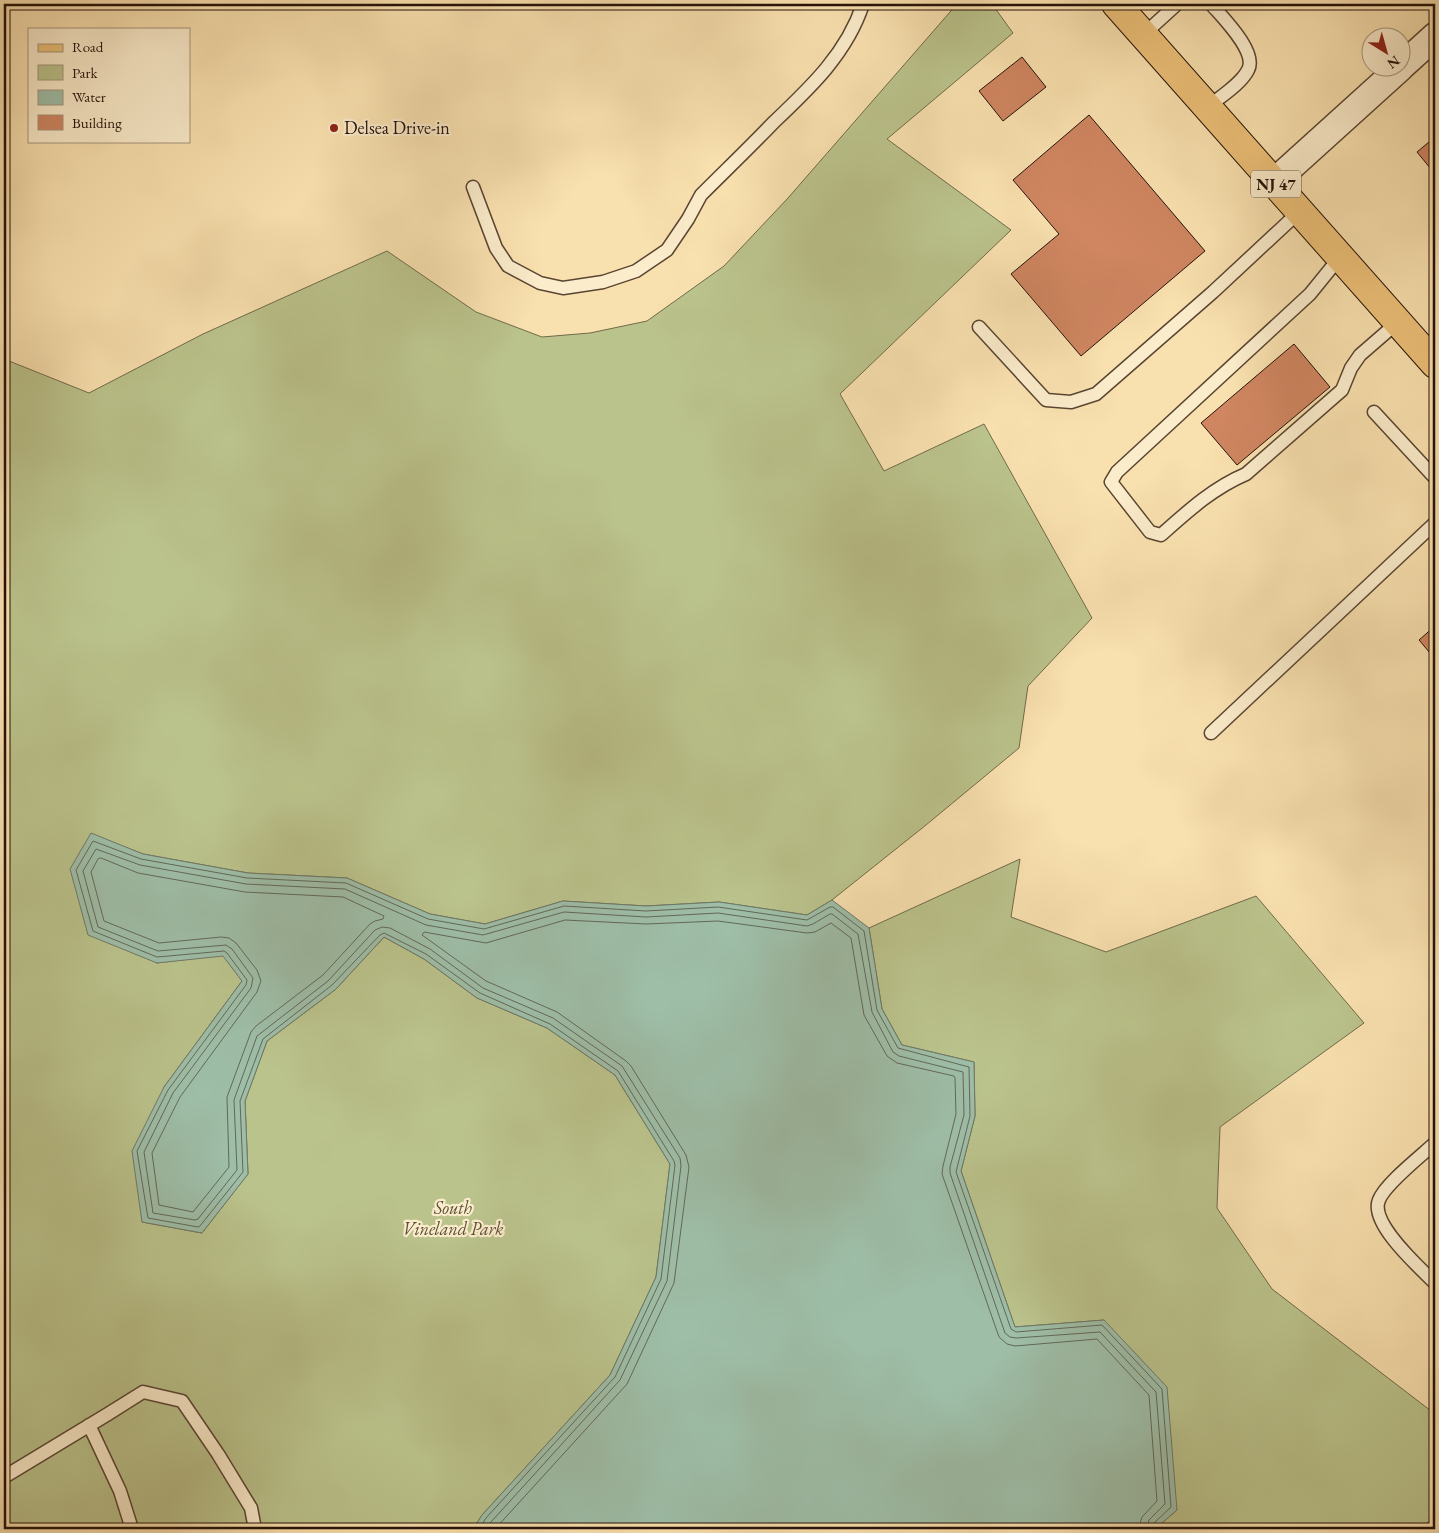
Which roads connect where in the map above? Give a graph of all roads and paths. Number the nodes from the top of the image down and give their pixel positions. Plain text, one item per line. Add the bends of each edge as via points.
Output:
1 (863, 4) edge
2 (1116, 4) edge
3 (1178, 4) edge
4 (1211, 4) edge
5 (1143, 35) junction
6 (1435, 36) edge
7 (1412, 57) edge
8 (1389, 78) edge
9 (1208, 107) junction
10 (1274, 182) junction
11 (473, 187) dead end
12 (1300, 211) junction
13 (1340, 257) junction
14 (1398, 322) junction
15 (979, 327) dead end
16 (1435, 364) edge
17 (1374, 412) dead end
18 (1435, 478) edge
19 (1435, 522) edge
20 (1210, 733) dead end
21 (1435, 1143) edge
22 (1435, 1284) edge
23 (90, 1425) junction
24 (4, 1477) edge
25 (132, 1529) edge
26 (255, 1529) edge

1 - 11 lane via 844,46 815,82 701,195 667,250 636,271 603,282 563,288 540,283 508,266 496,248
2 - 5 main road, NJ 47
3 - 5 lane
4 - 9 lane via 1243,42 1250,60 1249,69 1241,80
5 - 9 main road, NJ 47
6 - 7 street
8 - 10 street
9 - 10 main road, NJ 47
10 - 12 main road, NJ 47
12 - 13 main road, NJ 47
12 - 15 lane via 1096,394 1071,402 1046,400
13 - 14 main road, NJ 47
13 - 14 lane via 1303,301 1117,472 1111,482 1150,532 1161,534 1204,497 1246,474 1342,390 1360,355
14 - 16 main road, NJ 47
17 - 18 lane
19 - 20 lane
21 - 22 lane via 1386,1189 1378,1202 1379,1219 1396,1243
23 - 24 lane
23 - 25 lane via 120,1491
23 - 26 lane via 143,1392 182,1401 251,1508

